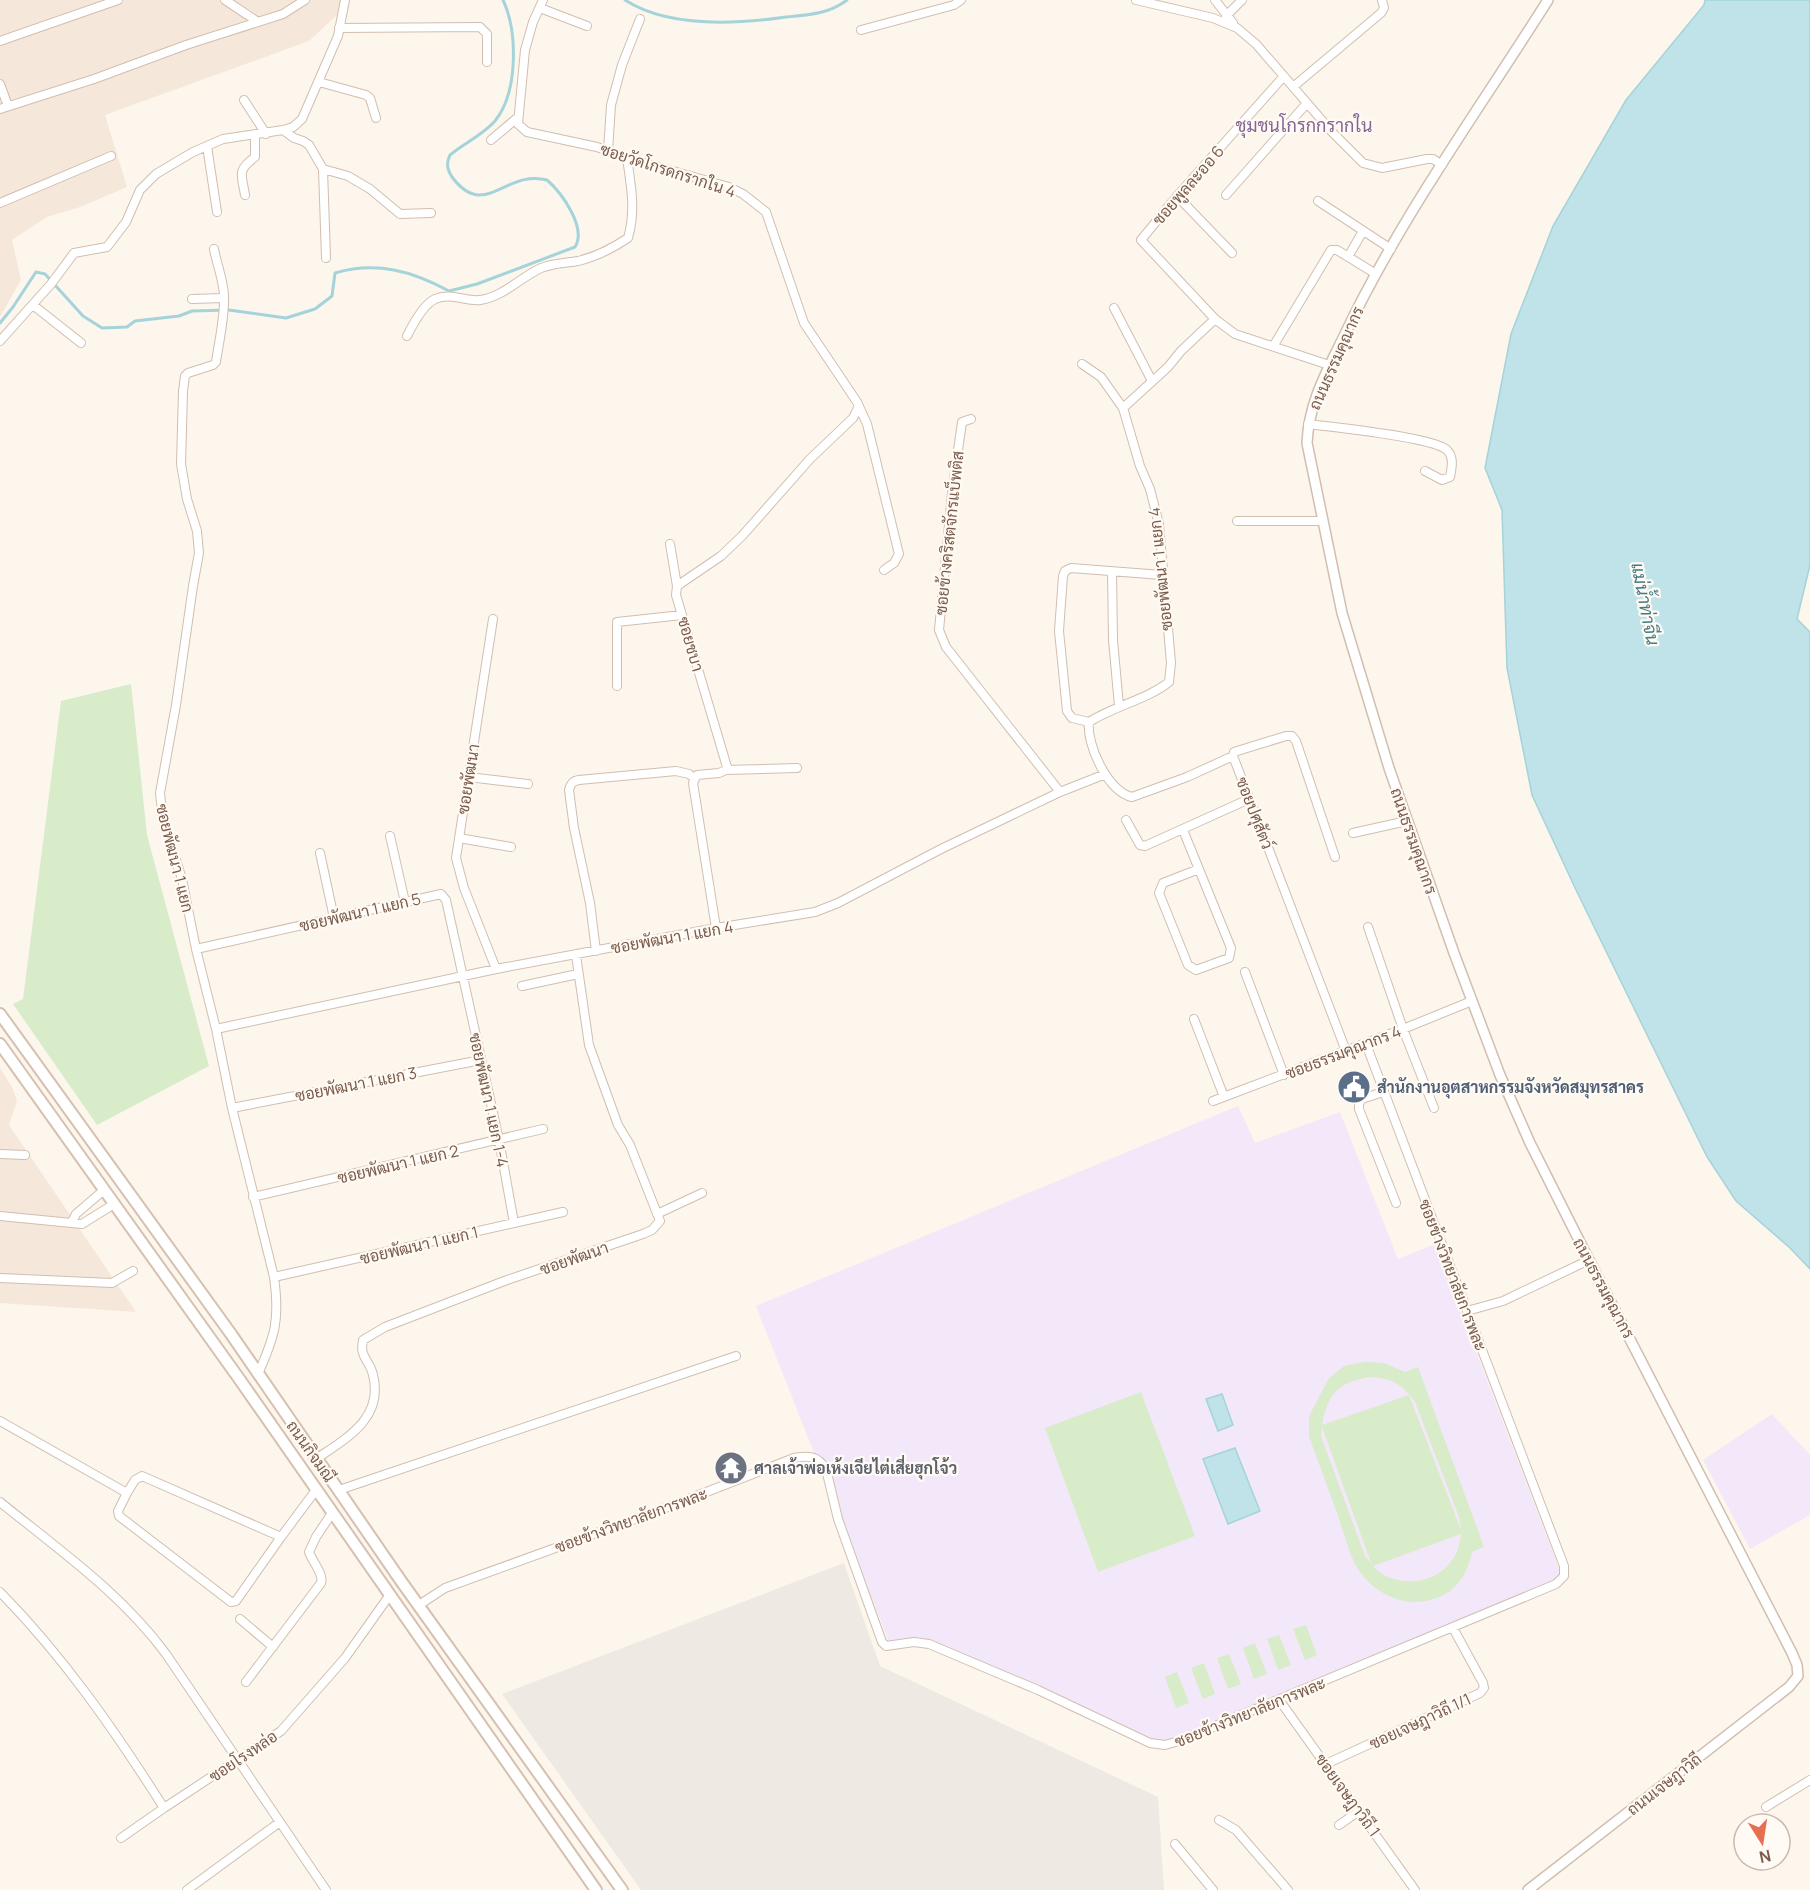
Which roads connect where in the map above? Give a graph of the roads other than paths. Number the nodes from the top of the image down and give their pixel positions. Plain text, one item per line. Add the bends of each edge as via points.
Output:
1 (118, 0) edge
2 (225, 0) edge
3 (305, 0) edge
4 (345, 0) edge
5 (961, 0) edge
6 (1136, 0) edge
7 (1215, 0) edge
8 (1242, 0) edge
9 (1382, 0) edge
10 (1548, 0) edge
11 (542, 4) edge
12 (1226, 16) junction
13 (640, 19) dead end
14 (258, 22) junction
15 (587, 26) dead end
16 (339, 28) junction
17 (861, 30) dead end
18 (1241, 31) junction
19 (0, 41) edge
20 (487, 62) dead end
21 (1284, 76) junction
22 (319, 82) junction
23 (0, 84) edge
24 (1293, 87) junction
25 (244, 100) dead end
26 (1307, 103) junction
27 (4, 108) edge
28 (376, 118) dead end
29 (517, 118) junction
30 (283, 130) junction
31 (266, 134) junction
32 (255, 135) junction
33 (491, 140) dead end
34 (207, 146) junction
35 (608, 151) junction
36 (111, 156) dead end
37 (627, 158) junction
38 (1442, 165) junction
39 (324, 169) junction
40 (245, 195) dead end
41 (1226, 195) dead end
42 (1177, 196) junction
43 (1318, 201) dead end
44 (0, 203) edge
45 (217, 212) dead end
46 (431, 213) dead end
47 (1363, 231) junction
48 (214, 249) dead end
49 (1391, 249) junction
50 (1232, 254) dead end
51 (1348, 257) junction
52 (326, 258) dead end
53 (1376, 274) junction
54 (224, 298) junction
55 (192, 299) dead end
56 (33, 305) junction
57 (1114, 308) dead end
58 (1215, 319) junction
59 (407, 336) dead end
60 (0, 341) edge
61 (81, 343) dead end
62 (1274, 345) junction
63 (1082, 364) dead end
64 (1329, 365) junction
65 (1152, 381) junction
66 (859, 408) junction
67 (1123, 408) junction
68 (971, 419) dead end
69 (1308, 424) junction
70 (1425, 471) dead end
71 (1237, 521) dead end
72 (1323, 521) junction
73 (670, 544) dead end
74 (884, 570) dead end
75 (1112, 571) junction
76 (1162, 575) junction
77 (677, 586) junction
78 (682, 615) junction
79 (493, 619) dead end
80 (617, 686) dead end
81 (1119, 706) junction
82 (1089, 722) junction
83 (1233, 756) junction
84 (796, 768) dead end
85 (726, 770) junction
86 (1103, 775) junction
87 (468, 777) junction
88 (694, 778) junction
89 (528, 784) dead end
90 (1060, 792) junction
91 (1249, 799) junction
92 (1126, 820) dead end
93 (1407, 820) junction
94 (1183, 830) junction
95 (1353, 833) dead end
96 (390, 836) dead end
97 (459, 838) junction
98 (511, 847) dead end
99 (320, 853) dead end
100 (1335, 857) dead end
101 (1199, 869) junction
102 (405, 902) junction
103 (334, 918) junction
104 (1368, 927) dead end
105 (716, 928) junction
106 (196, 949) junction
107 (596, 951) junction
108 (576, 955) junction
109 (496, 969) junction
110 (1245, 972) dead end
111 (578, 974) junction
112 (462, 976) junction
113 (522, 986) dead end
114 (1472, 1001) junction
115 (0, 1014) edge
116 (1194, 1019) dead end
117 (216, 1029) junction
118 (1403, 1029) junction
119 (0, 1044) edge
120 (1365, 1044) junction
121 (1346, 1051) junction
122 (481, 1060) junction
123 (1284, 1075) junction
124 (1383, 1092) junction
125 (1224, 1097) junction
126 (1213, 1101) dead end
127 (232, 1108) junction
128 (1434, 1108) dead end
129 (543, 1129) dead end
130 (500, 1140) junction
131 (0, 1154) edge
132 (25, 1155) dead end
133 (104, 1190) junction
134 (702, 1193) dead end
135 (253, 1197) junction
136 (1396, 1203) dead end
137 (114, 1204) junction
138 (563, 1212) dead end
139 (657, 1214) junction
140 (0, 1216) edge
141 (72, 1222) junction
142 (514, 1223) junction
143 (1589, 1260) junction
144 (132, 1271) dead end
145 (274, 1277) junction
146 (0, 1278) edge
147 (1467, 1311) junction
148 (736, 1356) dead end
149 (258, 1374) junction
150 (0, 1421) edge
151 (316, 1460) junction
152 (316, 1490) junction
153 (339, 1490) junction
154 (127, 1493) junction
155 (0, 1502) edge
156 (332, 1513) junction
157 (281, 1537) junction
158 (0, 1592) edge
159 (389, 1596) junction
160 (419, 1605) junction
161 (240, 1619) dead end
162 (1453, 1628) junction
163 (273, 1647) junction
164 (1798, 1676) joint
165 (246, 1682) dead end
166 (1280, 1701) junction
167 (237, 1761) junction
168 (1326, 1764) junction
169 (1810, 1780) edge
170 (1766, 1807) dead end
171 (164, 1808) junction
172 (1359, 1811) junction
173 (1219, 1820) dead end
174 (280, 1822) junction
175 (1339, 1824) dead end
176 (122, 1838) dead end
177 (1175, 1844) dead end
178 (322, 1888) edge
179 (186, 1890) edge
180 (596, 1890) edge
181 (622, 1890) edge
182 (1213, 1890) edge
183 (1288, 1890) edge
184 (1415, 1890) edge
185 (1528, 1890) edge

1 - 19 street
2 - 14 street
3 - 14 street via 283,14
4 - 16 street
5 - 17 street
6 - 18 street via 1213,18
7 - 12 street
8 - 12 street
9 - 24 street via 1382,13
10 - 38 street, ถนนธรรมคุณากร
11 - 15 street
11 - 29 street via 525,50
12 - 18 street
13 - 35 street via 611,105
14 - 27 street
16 - 20 street via 480,27 487,34
16 - 22 street
18 - 21 street
21 - 24 street
21 - 42 street, ซอยพูลละออ 6
22 - 28 street via 366,95
22 - 30 street via 302,119
23 - 27 street
24 - 26 street
25 - 31 street
26 - 38 street via 1357,158 1369,165 1382,168 1433,159
26 - 41 street
29 - 33 street
29 - 35 street, ซอยวัดโกรดกรากใน 4 via 527,132
30 - 31 street
30 - 39 street via 309,145
31 - 32 street
32 - 34 street via 235,136
32 - 40 street via 255,157 242,168
34 - 45 street
34 - 56 street via 145,183 126,222 107,247 74,253
35 - 37 street, ซอยวัดโกรดกรากใน 4
36 - 44 street
37 - 59 street via 633,204 628,238 577,261 543,267 498,295 478,301 457,296 434,300 412,324
37 - 66 street, ซอยวัดโกรดกรากใน 4 via 729,187 766,212 804,323
38 - 49 street, ถนนธรรมคุณากร
39 - 46 street via 348,176 370,189 400,214
39 - 52 street
42 - 50 street
42 - 58 street, ซอยพูลละออ 6 via 1141,240
43 - 47 street
47 - 49 street
47 - 51 street
48 - 54 street, ซอยพัฒนา 1 แยก
49 - 53 street, ถนนธรรมคุณากร
51 - 53 street
51 - 62 street via 1331,250
53 - 64 street, ถนนธรรมคุณากร
54 - 55 street
54 - 106 street, ซอยพัฒนา 1 แยก via 216,362 185,376 181,464 199,554 160,793 163,820 182,879
56 - 60 street
56 - 61 street
57 - 65 street
58 - 62 street via 1235,334
58 - 65 street
62 - 64 street
63 - 67 street, ซอยพัฒนา 1 แยก 4 via 1101,377
64 - 69 street, ถนนธรรมคุณากร via 1313,401
65 - 67 street
66 - 74 street, ซอยวัดโกรดกรากใน 4 via 867,424 899,554
66 - 77 street via 742,536 721,556
67 - 76 street, ซอยพัฒนา 1 แยก 4 via 1159,524
68 - 90 street, ซอยข้างคริสตจักรแบ็พติส via 962,422 939,630 946,647
69 - 70 street via 1391,435 1445,448 1452,458 1450,477 1442,480
69 - 72 street, ถนนธรรมคุณากร via 1307,444
71 - 72 street
72 - 93 street, ถนนธรรมคุณากร via 1342,613
73 - 77 street, ซอยชบา
75 - 76 street
75 - 81 street
75 - 82 street via 1071,568 1063,576 1059,631 1067,711 1072,718
76 - 81 street, ซอยพัฒนา 1 แยก 4 via 1171,663 1169,682
77 - 78 street, ซอยชบา
78 - 80 street via 617,622
78 - 85 street, ซอยชบา
79 - 87 street, ซอยพัฒนา
81 - 82 street, ซอยพัฒนา 1 แยก 4
82 - 86 street via 1088,730
83 - 86 street via 1132,797 1116,790
83 - 91 street, ซอยปศุสัตว์
83 - 100 street, ซอยปศุสัตว์ via 1238,749 1292,736
84 - 85 street
85 - 88 street
86 - 90 street, ซอยพัฒนา 1 แยก 4
87 - 89 street
87 - 97 street, ซอยพัฒนา
88 - 105 street
88 - 107 street via 676,771 579,780 570,785
90 - 105 street, ซอยพัฒนา 1 แยก 4 via 827,908
91 - 94 street
91 - 121 street, ซอยปศุสัตว์
92 - 94 street via 1140,845 1145,846
93 - 95 street
93 - 114 street, ถนนธรรมคุณากร
94 - 101 street
96 - 102 street
97 - 98 street
97 - 109 street, ซอยพัฒนา via 459,873
99 - 103 street
101 - 101 street via 1163,883 1159,893 1188,965 1196,970 1231,954
102 - 103 street, ซอยพัฒนา 1 แยก 5
102 - 112 street, ซอยพัฒนา 1 แยก 5 via 441,894 446,900
103 - 106 street, ซอยพัฒนา 1 แยก 5
104 - 118 street
105 - 107 street, ซอยพัฒนา 1 แยก 4
106 - 117 street, ซอยพัฒนา 1 แยก
107 - 108 street, ซอยพัฒนา 1 แยก 4
108 - 109 street, ซอยพัฒนา 1 แยก 4
108 - 111 street
109 - 112 street, ซอยพัฒนา 1 แยก 4
110 - 123 street
111 - 113 street
111 - 139 street via 589,1045
112 - 117 street, ซอยพัฒนา 1 แยก 4
112 - 122 street, ซอยพัฒนา 1 แยก 1-4
114 - 118 street, ซอยธรรมคุณากร 4
114 - 143 street, ถนนธรรมคุณากร via 1530,1143
115 - 149 main road, ถนนกิจมณี
116 - 125 street
117 - 127 street, ซอยพัฒนา 1 แยก
118 - 120 street, ซอยธรรมคุณากร 4
118 - 128 street
119 - 133 main road, ถนนกิจมณี
120 - 121 street, ซอยธรรมคุณากร 4
120 - 124 street, ซอยข้างวิทยาลัยการพละ
121 - 123 street, ซอยธรรมคุณากร 4
122 - 127 street, ซอยพัฒนา 1 แยก 3
122 - 130 street, ซอยพัฒนา 1 แยก 1-4
123 - 125 street, ซอยธรรมคุณากร 4
124 - 136 street via 1362,1100 1359,1109
124 - 147 street, ซอยข้างวิทยาลัยการพละ
125 - 126 street, ซอยธรรมคุณากร 4
127 - 135 street, ซอยพัฒนา 1 แยก
129 - 130 street, ซอยพัฒนา 1 แยก 2
130 - 135 street, ซอยพัฒนา 1 แยก 2
130 - 142 street, ซอยพัฒนา 1 แยก 1-4
131 - 132 street
133 - 137 main road, ถนนกิจมณี
133 - 141 street
134 - 139 street
135 - 145 street, ซอยพัฒนา 1 แยก
137 - 141 street via 82,1224
137 - 152 main road, ถนนกิจมณี
138 - 142 street, ซอยพัฒนา 1 แยก 1
139 - 151 street, ซอยพัฒนา via 660,1221 644,1234 507,1280 385,1327 363,1340 362,1354 373,1374 375,1396 369,1417
140 - 141 street
142 - 145 street, ซอยพัฒนา 1 แยก 1
143 - 147 street via 1503,1301
143 - 164 street, ถนนธรรมคุณากร via 1795,1659
144 - 146 street via 112,1283
145 - 149 street, ซอยพัฒนา 1 แยก via 277,1323
147 - 162 street, ซอยข้างวิทยาลัยการพละ via 1565,1572 1556,1584
148 - 153 street
149 - 151 main road, ถนนกิจมณี
150 - 154 street
151 - 153 main road, ถนนกิจมณี
152 - 156 main road, ถนนกิจมณี
152 - 157 street
153 - 160 main road, ถนนกิจมณี
154 - 157 street via 142,1476
154 - 157 street via 119,1516 231,1602 236,1601
155 - 167 street via 137,1617
156 - 159 main road, ถนนกิจมณี
156 - 163 street via 309,1552 323,1578 321,1583
158 - 171 street via 80,1682
159 - 167 street, ซอยโรงหล่อ via 345,1658 281,1731
159 - 180 main road, ถนนกิจมณี
160 - 166 street, ซอยข้างวิทยาลัยการพละ via 445,1588 806,1455 815,1457 826,1469 838,1518 886,1646 929,1644 1158,1745 1179,1741
160 - 181 main road, ถนนกิจมณี
161 - 163 street
162 - 166 street, ซอยข้างวิทยาลัยการพละ
162 - 168 street, ซอยเจษฎาวิถี 1/1 via 1483,1683 1480,1693
163 - 165 street
164 - 185 street, ถนนเจษฎาวิถี via 1789,1687
166 - 168 street, ซอยเจษฎาวิถี 1
167 - 171 street, ซอยโรงหล่อ
167 - 174 street
168 - 172 street, ซอยเจษฎาวิถี 1
169 - 170 street
171 - 176 street, ซอยโรงหล่อ
172 - 175 street
172 - 184 street, ซอยเจษฎาวิถี 1
173 - 183 street via 1236,1830
174 - 178 street
174 - 179 street
177 - 182 street

